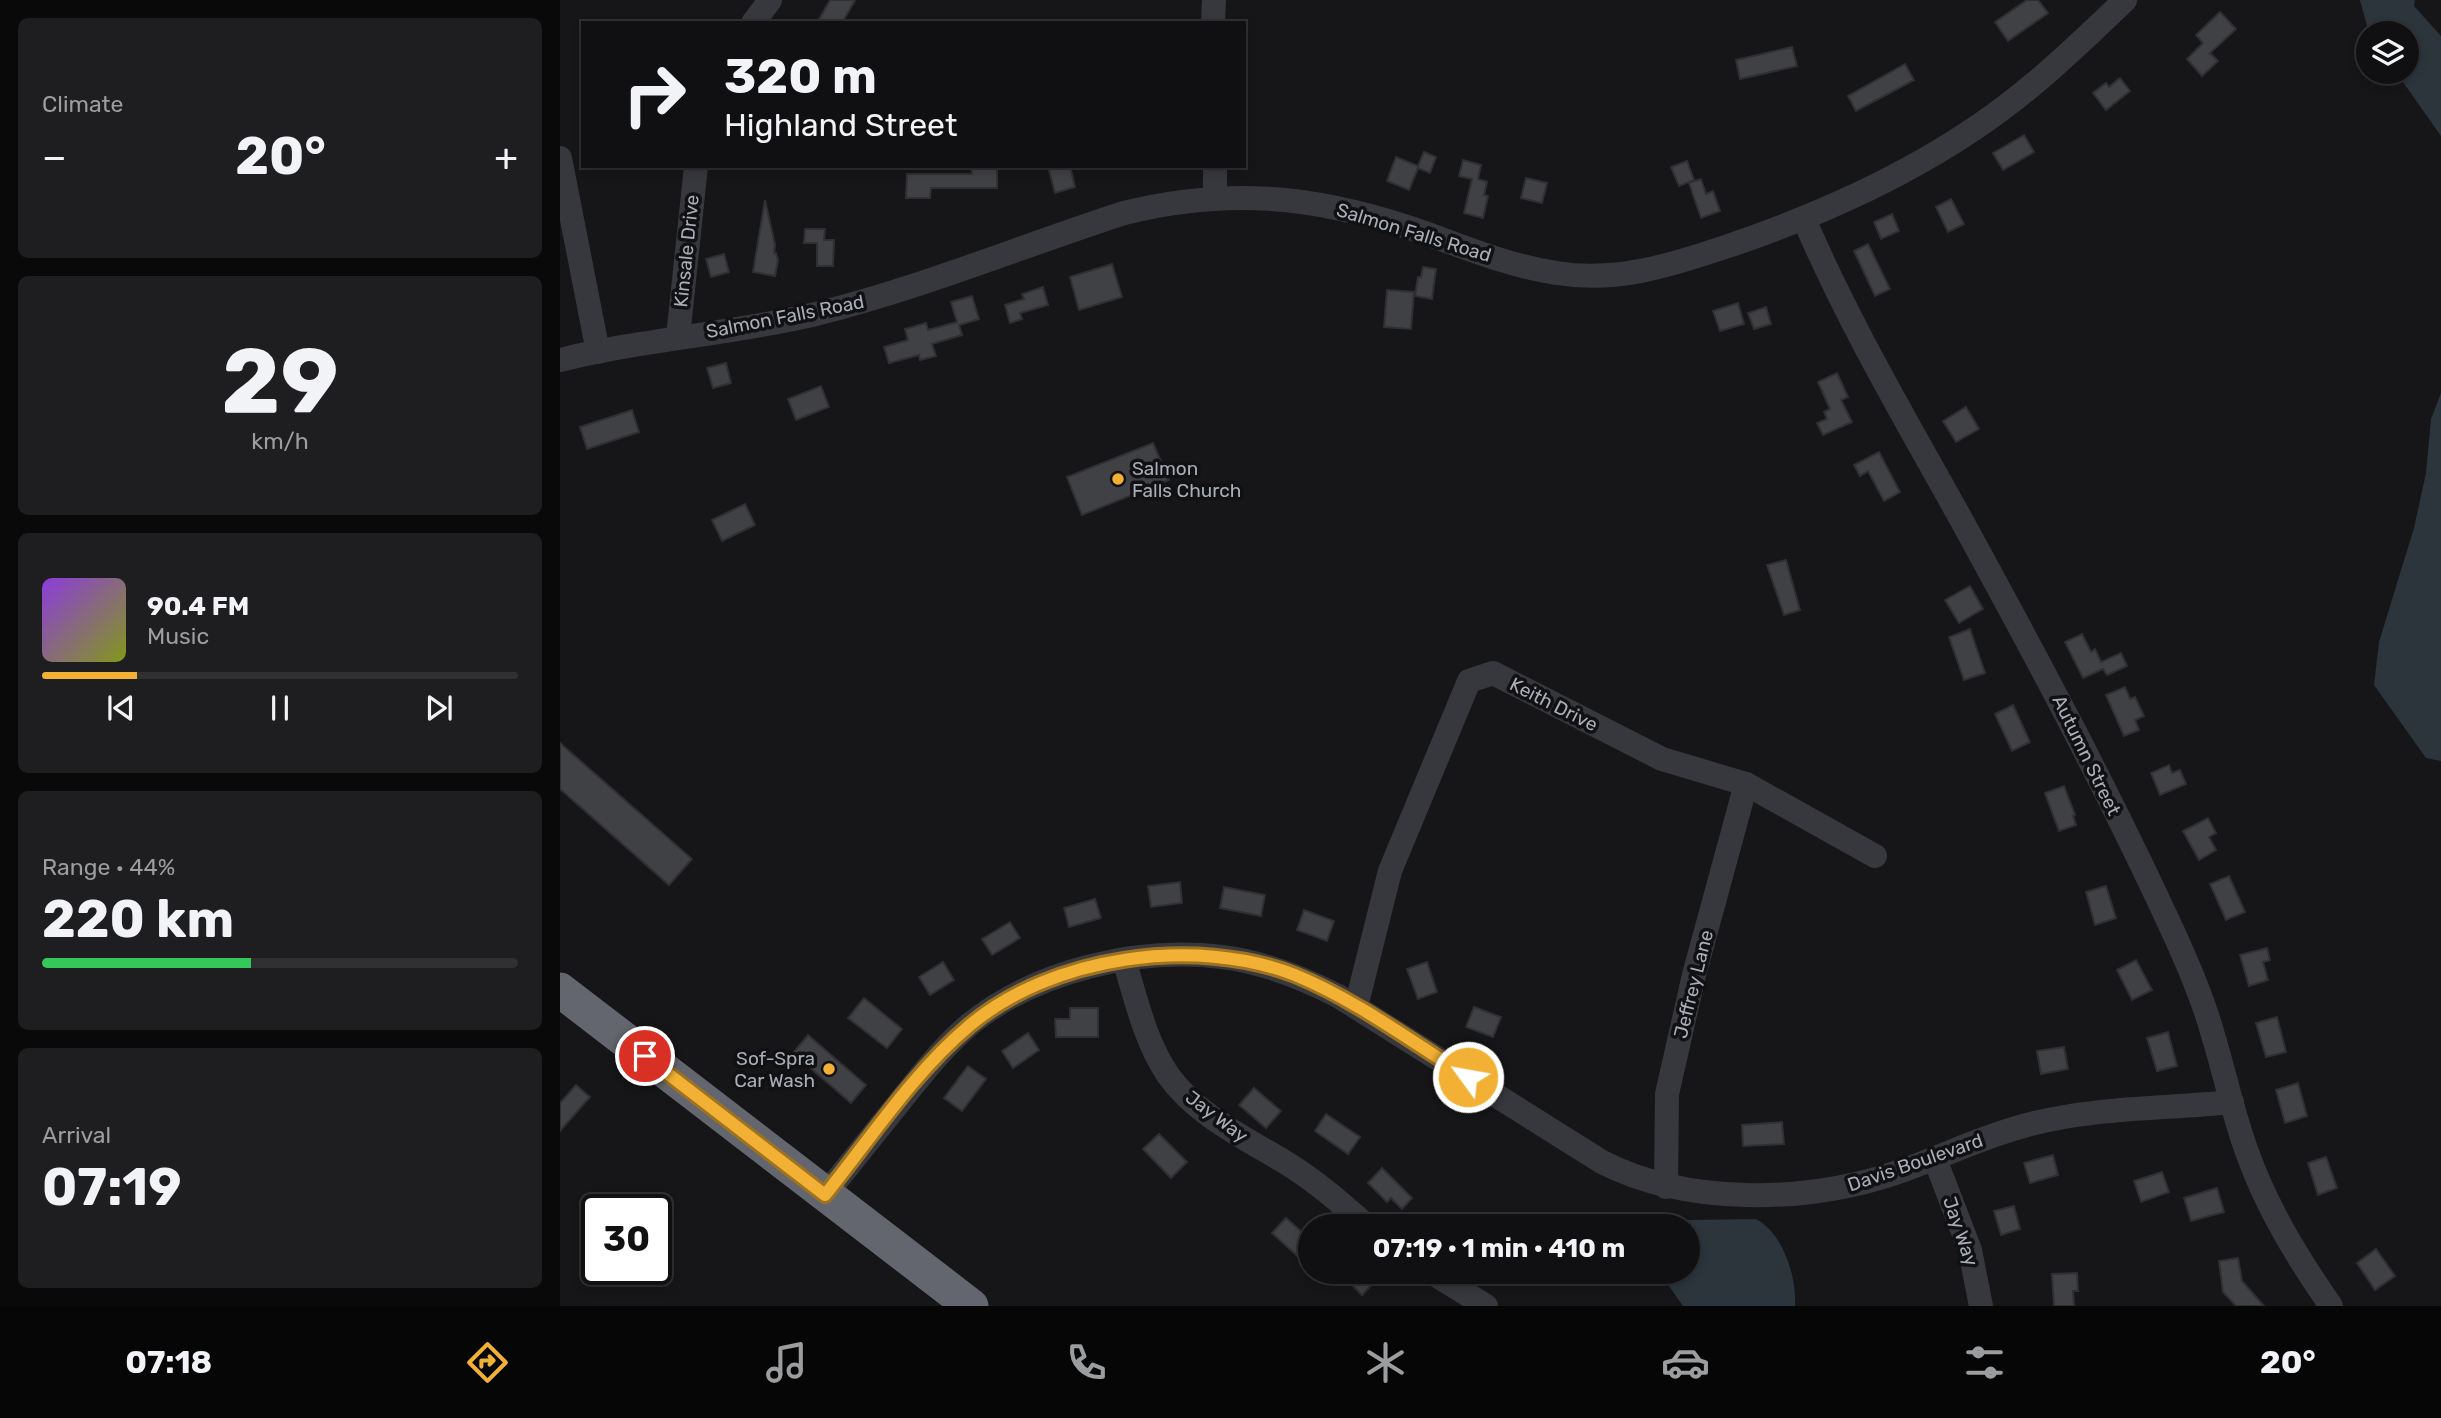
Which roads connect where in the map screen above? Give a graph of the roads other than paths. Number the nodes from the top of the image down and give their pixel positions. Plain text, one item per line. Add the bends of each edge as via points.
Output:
1 (770, 0) edge
2 (1214, 0) edge
3 (2124, 0) edge
4 (754, 21) edge
5 (1213, 21) edge
6 (560, 158) edge
7 (696, 168) edge
8 (1215, 168) edge
9 (1215, 197) junction
10 (1804, 219) junction
11 (678, 337) junction
12 (598, 352) junction
13 (560, 360) edge
14 (1746, 784) junction
15 (1875, 856) dead end
16 (1124, 960) junction
17 (560, 990) edge
18 (1356, 1007) junction
19 (2232, 1102) junction
20 (1935, 1159) junction
21 (1666, 1187) junction
22 (825, 1195) junction
23 (1352, 1214) edge
24 (1450, 1284) edge
25 (971, 1306) edge
26 (1486, 1306) edge
27 (1981, 1306) edge
28 (2331, 1306) edge

1 - 4 street
2 - 5 street
3 - 10 street, Salmon Falls Road via 2002,108 1922,162
6 - 12 street
7 - 11 street, Kinsale Drive
8 - 9 street
9 - 10 street, Salmon Falls Road via 1290,198 1327,205 1521,266 1594,277 1668,265
9 - 11 street, Salmon Falls Road via 1125,213 850,305
10 - 19 street, Autumn Street via 1870,355 2052,686 2177,940 2212,1030
11 - 12 street, Salmon Falls Road
12 - 13 street, Salmon Falls Road
14 - 15 street, Keith Drive
14 - 18 street, Keith Drive via 1662,760 1493,673 1469,681 1390,871
14 - 21 street, Jeffrey Lane via 1667,1094
16 - 18 street, Davis Boulevard via 1198,955 1250,962 1294,975
16 - 22 street, Davis Boulevard via 1042,983 971,1024 940,1053
16 - 23 street, Jay Way via 1154,1049 1168,1076 1235,1133 1309,1178
17 - 22 highway
18 - 21 street, Davis Boulevard via 1602,1162
19 - 20 street, Davis Boulevard via 2063,1116 1988,1136
19 - 28 street, Autumn Street via 2269,1206
20 - 21 street, Davis Boulevard via 1836,1190 1731,1193
20 - 27 street, Jay Way via 1970,1250
22 - 25 highway
24 - 26 street

